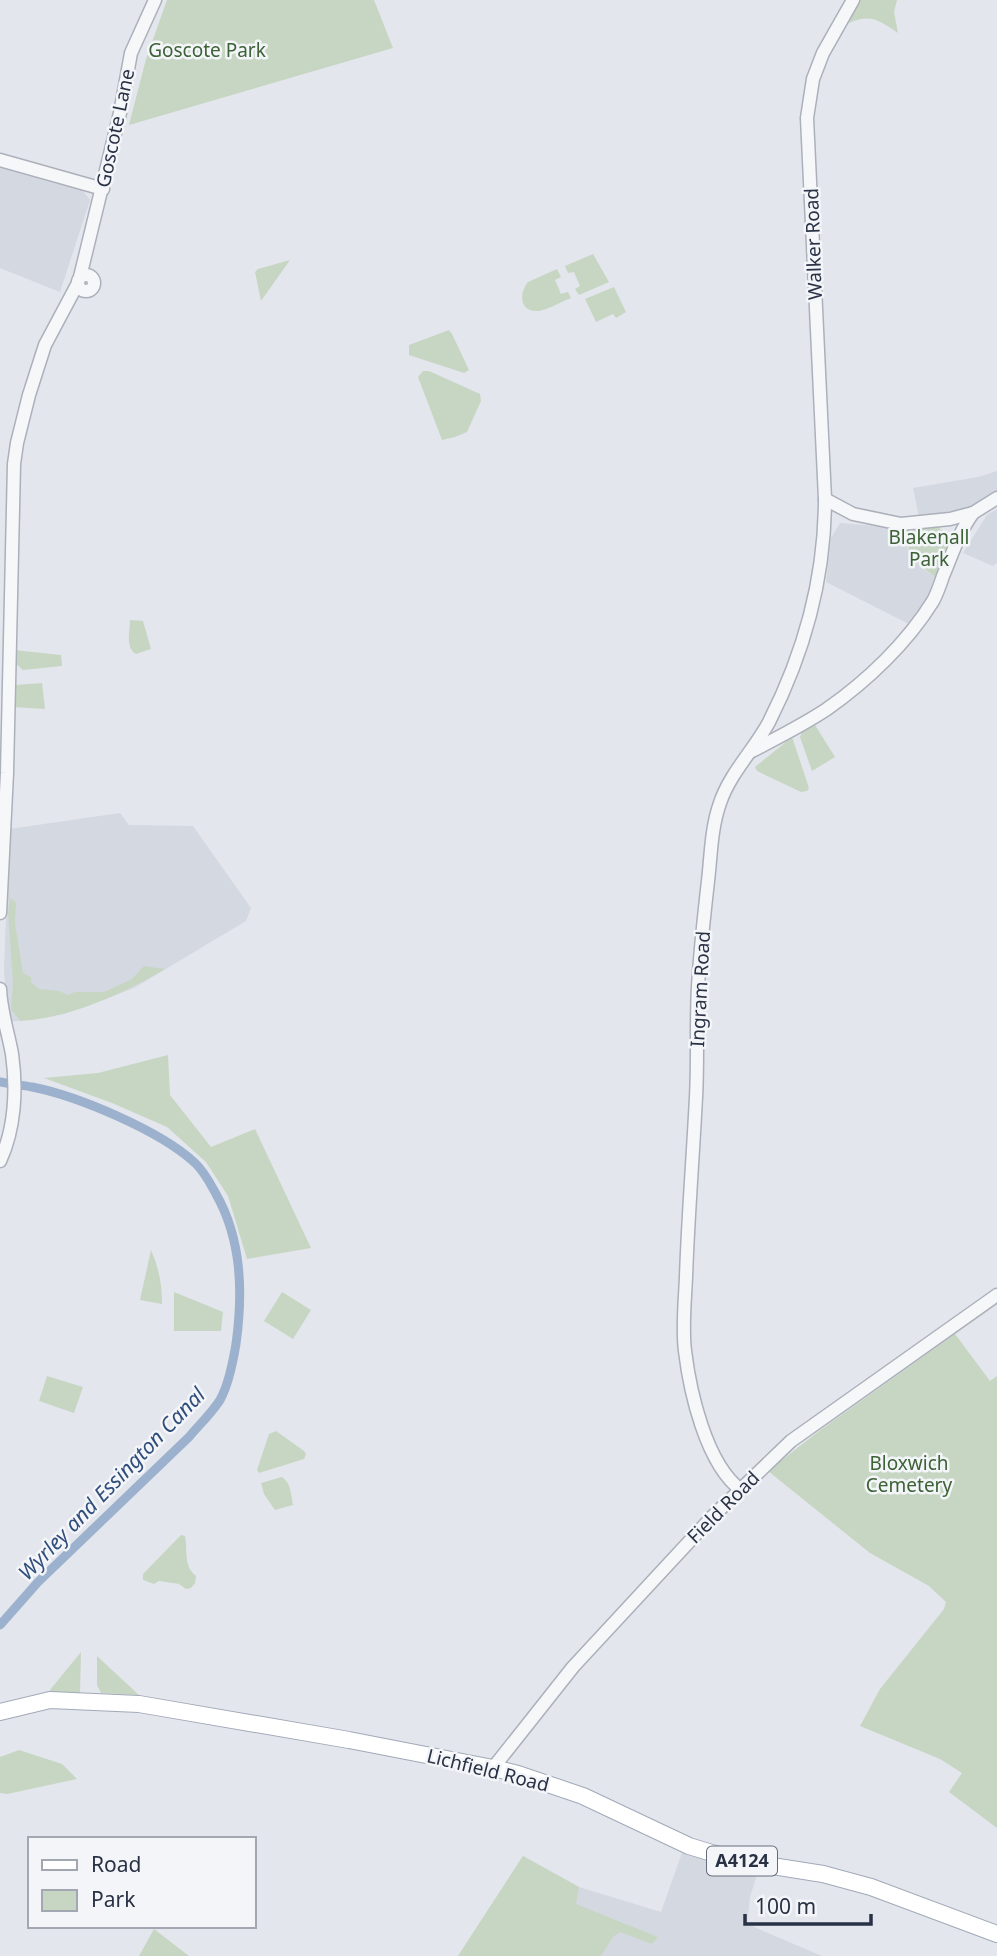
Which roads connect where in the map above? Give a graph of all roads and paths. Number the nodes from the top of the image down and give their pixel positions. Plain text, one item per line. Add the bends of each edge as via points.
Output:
1 (155, 0) edge
2 (853, 0) edge
3 (0, 160) edge
4 (103, 189) junction
5 (997, 498) edge
6 (825, 499) junction
7 (973, 513) junction
8 (938, 521) junction
9 (954, 551) junction
10 (768, 723) junction
11 (787, 732) junction
12 (752, 751) junction
13 (0, 913) edge
14 (0, 989) edge
15 (0, 1161) edge
16 (997, 1295) edge
17 (741, 1490) junction
18 (0, 1712) edge
19 (493, 1768) junction
20 (997, 1934) edge

1 - 4 street, Goscote Lane via 131,52
2 - 6 street, Walker Road via 823,53 807,118
3 - 4 street
4 - 13 street, Goscote Lane via 84,260 84,282 51,332 38,365 14,464
5 - 7 street
6 - 8 street via 873,519 901,524
6 - 10 street, Ingram Road via 819,579 802,643
7 - 8 street
7 - 9 street
8 - 9 street via 949,527
9 - 11 street via 934,599 910,633 845,695
10 - 11 street
10 - 12 street, Ingram Road
11 - 12 street
12 - 17 street, Ingram Road via 729,782 713,835 698,985 684,1347 690,1389 705,1436 719,1465
14 - 15 street via 14,1105
16 - 17 street, Field Road via 791,1441
17 - 19 street, Field Road via 573,1667
18 - 19 main road, Lichfield Road / A4124 via 50,1700 139,1704
19 - 20 main road, Lichfield Road / A4124 via 583,1796 689,1846 735,1860 859,1884

